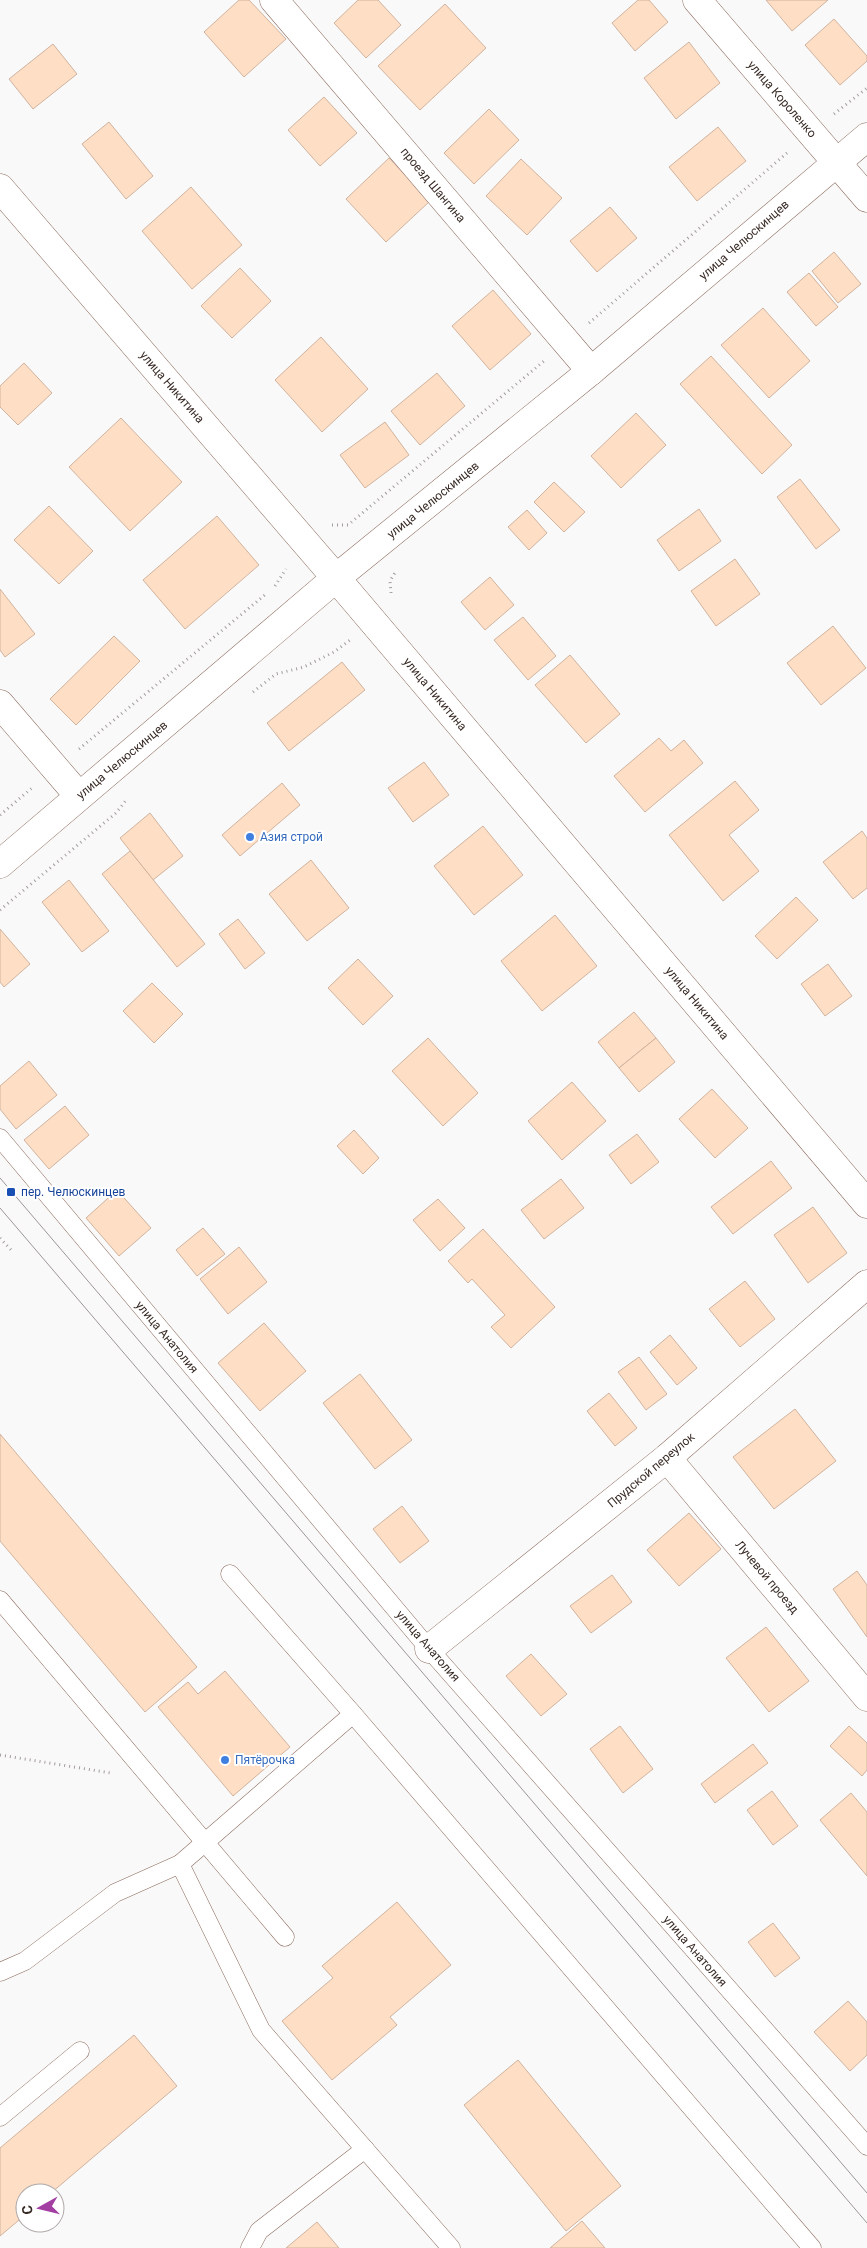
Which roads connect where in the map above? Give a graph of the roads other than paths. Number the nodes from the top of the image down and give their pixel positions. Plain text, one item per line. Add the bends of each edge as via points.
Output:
1 (274, 0) edge
2 (697, 0) edge
3 (867, 137) edge
4 (836, 162) junction
5 (0, 188) edge
6 (867, 198) edge
7 (591, 371) junction
8 (336, 578) junction
9 (0, 704) edge
10 (79, 796) junction
11 (0, 864) edge
12 (0, 1138) edge
13 (867, 1204) edge
14 (867, 1284) edge
15 (667, 1458) junction
16 (230, 1574) dead end
17 (0, 1600) edge
18 (430, 1649) junction
19 (867, 1697) edge
20 (354, 1714) junction
21 (205, 1842) junction
22 (180, 1864) junction
23 (285, 1937) dead end
24 (0, 1972) edge
25 (80, 2051) dead end
26 (0, 2118) edge
27 (867, 2146) edge
28 (365, 2149) junction
29 (250, 2248) edge
30 (451, 2248) edge
31 (812, 2248) edge

1 - 7 street, проезд Шангина
2 - 4 street, улица Короленко
3 - 4 street, улица Челюскинцев
4 - 6 street, улица Короленко
4 - 7 street, улица Челюскинцев
5 - 8 street, улица Никитина
7 - 8 street, улица Челюскинцев
8 - 10 street, улица Челюскинцев
8 - 13 street, улица Никитина
9 - 10 street
10 - 11 street, улица Челюскинцев
12 - 18 lane, улица Анатолия
14 - 15 street, Прудской переулок
15 - 18 street, Прудской переулок
15 - 19 street, Лучевой проезд
16 - 20 lane
17 - 21 lane
18 - 27 lane, улица Анатолия
20 - 21 lane
20 - 31 lane
21 - 22 lane
21 - 23 lane
22 - 24 lane via 115,1893 24,1961
22 - 28 lane via 261,2030
25 - 26 lane
28 - 29 lane via 259,2232
28 - 30 lane

